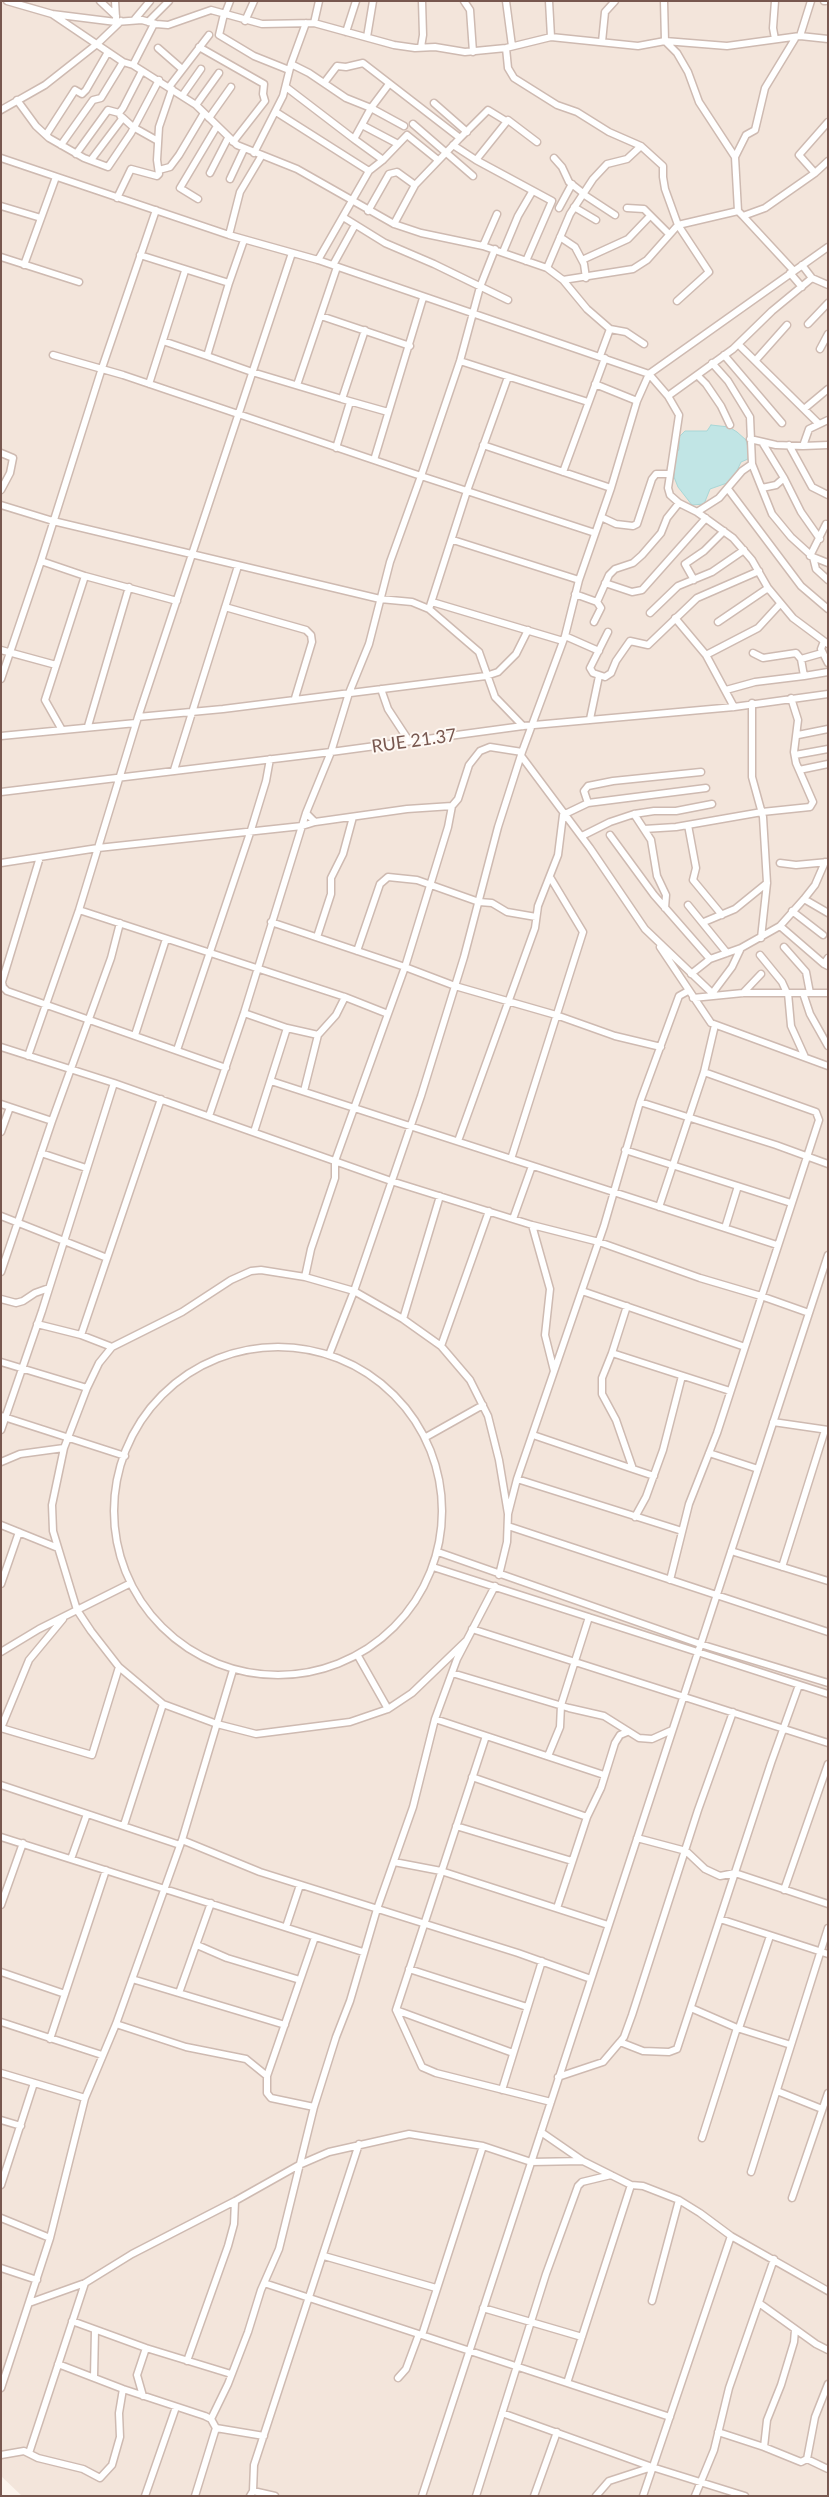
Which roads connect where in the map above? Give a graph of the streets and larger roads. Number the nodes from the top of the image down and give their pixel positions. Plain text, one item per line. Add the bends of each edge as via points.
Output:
1 (7, 1) edge
2 (100, 1) edge
3 (115, 1) edge
4 (150, 1) edge
5 (168, 1) edge
6 (230, 1) edge
7 (254, 1) edge
8 (319, 1) edge
9 (356, 1) edge
10 (373, 1) edge
11 (422, 1) edge
12 (464, 1) edge
13 (506, 1) edge
14 (549, 1) edge
15 (615, 1) edge
16 (664, 1) edge
17 (775, 1) edge
18 (811, 1) edge
19 (52, 14) junction
20 (224, 14) junction
21 (135, 19) junction
22 (118, 20) junction
23 (245, 21) junction
24 (151, 23) junction
25 (306, 23) junction
26 (314, 23) junction
27 (346, 32) junction
28 (209, 35) dead end
29 (798, 36) junction
30 (367, 37) junction
31 (551, 37) junction
32 (775, 39) junction
33 (828, 39) edge
34 (665, 41) junction
35 (602, 42) junction
36 (97, 44) junction
37 (199, 47) junction
38 (421, 47) junction
39 (509, 47) junction
40 (158, 48) dead end
41 (108, 52) junction
42 (473, 52) junction
43 (123, 62) junction
44 (134, 64) junction
45 (290, 67) junction
46 (201, 68) dead end
47 (182, 69) junction
48 (142, 71) junction
49 (219, 73) dead end
50 (159, 80) junction
51 (324, 83) junction
52 (389, 84) junction
53 (231, 87) dead end
54 (286, 87) junction
55 (170, 88) junction
56 (182, 96) junction
57 (16, 100) junction
58 (434, 103) dead end
59 (196, 105) junction
60 (371, 108) junction
61 (1, 110) edge
62 (276, 112) junction
63 (121, 115) junction
64 (207, 115) junction
65 (506, 121) junction
66 (828, 122) edge
67 (413, 124) dead end
68 (362, 125) junction
69 (134, 126) junction
70 (217, 126) junction
71 (404, 126) dead end
72 (467, 132) junction
73 (46, 135) junction
74 (354, 138) junction
75 (460, 138) junction
76 (158, 140) junction
77 (231, 140) junction
78 (538, 142) dead end
79 (398, 144) junction
80 (61, 145) junction
81 (454, 145) junction
82 (641, 146) junction
83 (244, 149) junction
84 (254, 152) junction
85 (446, 152) junction
86 (76, 154) junction
87 (262, 155) junction
88 (735, 156) junction
89 (1, 158) edge
90 (554, 158) dead end
91 (91, 160) junction
92 (383, 160) junction
93 (438, 160) junction
94 (476, 160) junction
95 (828, 161) edge
96 (159, 170) junction
97 (369, 171) junction
98 (210, 173) dead end
99 (815, 173) junction
100 (473, 176) dead end
101 (56, 177) junction
102 (230, 179) dead end
103 (572, 184) junction
104 (415, 185) junction
105 (532, 192) junction
106 (583, 193) junction
107 (117, 198) junction
108 (198, 199) dead end
109 (352, 201) junction
110 (1, 206) edge
111 (574, 207) junction
112 (559, 208) dead end
113 (627, 208) dead end
114 (156, 210) junction
115 (368, 210) junction
116 (738, 211) junction
117 (496, 214) dead end
118 (615, 215) dead end
119 (343, 216) junction
120 (650, 216) junction
121 (743, 216) junction
122 (41, 218) junction
123 (596, 220) dead end
124 (394, 224) junction
125 (356, 225) junction
126 (678, 225) junction
127 (668, 234) junction
128 (229, 235) junction
129 (560, 237) junction
130 (244, 240) junction
131 (483, 246) junction
132 (828, 247) edge
133 (495, 249) junction
134 (503, 252) junction
135 (292, 253) junction
136 (140, 255) junction
137 (1, 257) edge
138 (318, 260) junction
139 (582, 260) junction
140 (526, 261) junction
141 (24, 265) junction
142 (802, 265) junction
143 (335, 266) junction
144 (547, 268) junction
145 (185, 270) junction
146 (792, 272) junction
147 (828, 276) edge
148 (586, 278) junction
149 (812, 278) junction
150 (564, 280) junction
151 (79, 282) dead end
152 (820, 282) junction
153 (229, 283) junction
154 (828, 285) edge
155 (802, 286) junction
156 (480, 287) junction
157 (423, 298) junction
158 (508, 300) dead end
159 (677, 301) dead end
160 (828, 303) edge
161 (474, 314) junction
162 (321, 316) junction
163 (808, 324) dead end
164 (787, 325) dead end
165 (365, 330) junction
166 (610, 330) junction
167 (827, 339) edge
168 (163, 341) junction
169 (644, 344) dead end
170 (738, 344) junction
171 (410, 346) junction
172 (820, 349) dead end
173 (53, 355) dead end
174 (724, 355) junction
175 (207, 356) junction
176 (603, 357) junction
177 (460, 361) junction
178 (755, 361) junction
179 (712, 364) junction
180 (102, 368) junction
181 (252, 372) junction
182 (649, 374) junction
183 (697, 375) junction
184 (508, 377) junction
185 (149, 384) junction
186 (595, 384) junction
187 (297, 385) junction
188 (828, 389) edge
189 (668, 396) junction
190 (342, 399) junction
191 (637, 401) junction
192 (350, 402) junction
193 (588, 402) junction
194 (804, 410) junction
195 (388, 412) junction
196 (239, 415) junction
197 (828, 420) edge
198 (782, 423) dead end
199 (819, 424) junction
200 (730, 425) dead end
201 (750, 439) junction
202 (762, 442) junction
203 (483, 445) junction
204 (789, 445) junction
205 (828, 445) edge
206 (803, 446) junction
207 (336, 448) junction
208 (1, 454) edge
209 (374, 460) junction
210 (752, 464) junction
211 (563, 472) junction
212 (669, 474) junction
213 (421, 476) junction
214 (784, 478) junction
215 (611, 488) junction
216 (762, 488) junction
217 (728, 489) junction
218 (1, 490) edge
219 (468, 491) junction
220 (828, 495) edge
221 (679, 503) junction
222 (1, 505) edge
223 (697, 512) junction
224 (601, 516) junction
225 (706, 518) junction
226 (53, 521) junction
227 (826, 524) dead end
228 (724, 531) junction
229 (596, 533) junction
230 (820, 539) junction
231 (452, 540) junction
232 (744, 550) junction
233 (193, 555) junction
234 (811, 557) junction
235 (41, 561) junction
236 (828, 563) edge
237 (238, 566) junction
238 (759, 571) junction
239 (85, 576) junction
240 (579, 580) junction
241 (694, 580) junction
242 (828, 580) edge
243 (605, 583) junction
244 (129, 587) junction
245 (768, 588) junction
246 (575, 594) junction
247 (380, 599) junction
248 (177, 601) junction
249 (432, 602) junction
250 (597, 602) junction
251 (780, 604) junction
252 (225, 607) junction
253 (429, 609) junction
254 (828, 609) edge
255 (650, 613) dead end
256 (675, 618) junction
257 (594, 622) dead end
258 (718, 622) dead end
259 (528, 630) junction
260 (608, 632) dead end
261 (564, 638) junction
262 (826, 642) edge
263 (1, 650) edge
264 (598, 651) junction
265 (10, 653) junction
266 (753, 653) dead end
267 (822, 653) junction
268 (706, 655) junction
269 (801, 659) junction
270 (828, 663) edge
271 (56, 666) junction
272 (828, 672) edge
273 (486, 676) junction
274 (599, 676) junction
275 (804, 676) junction
276 (1, 679) edge
277 (381, 689) junction
278 (726, 690) junction
279 (349, 694) junction
280 (828, 694) edge
281 (295, 698) junction
282 (791, 698) junction
283 (752, 703) junction
284 (734, 707) junction
285 (192, 712) junction
286 (590, 719) junction
287 (137, 720) junction
288 (532, 725) junction
289 (88, 726) junction
290 (523, 726) junction
291 (828, 729) edge
292 (62, 730) junction
293 (798, 735) junction
294 (1, 736) edge
295 (410, 741) junction
296 (828, 749) edge
297 (331, 752) junction
298 (522, 755) junction
299 (795, 755) junction
300 (270, 759) junction
301 (828, 764) edge
302 (174, 770) junction
303 (799, 770) junction
304 (701, 772) dead end
305 (120, 778) junction
306 (706, 788) dead end
307 (1, 792) edge
308 (588, 803) junction
309 (712, 804) dead end
310 (452, 806) junction
311 (762, 812) junction
312 (306, 813) junction
313 (634, 814) junction
314 (564, 815) junction
315 (353, 818) junction
316 (315, 822) junction
317 (688, 825) junction
318 (302, 826) junction
319 (644, 829) junction
320 (251, 830) junction
321 (610, 835) dead end
322 (582, 836) junction
323 (98, 848) junction
324 (40, 857) junction
325 (827, 862) edge
326 (1, 863) edge
327 (780, 863) dead end
328 (550, 877) junction
329 (767, 883) junction
330 (430, 886) junction
331 (804, 899) junction
332 (479, 902) junction
333 (688, 904) dead end
334 (666, 908) junction
335 (79, 910) junction
336 (792, 911) junction
337 (827, 911) edge
338 (722, 915) junction
339 (536, 917) junction
340 (271, 922) junction
341 (704, 922) junction
342 (120, 923) junction
343 (780, 926) junction
344 (823, 935) dead end
345 (317, 937) junction
346 (653, 937) junction
347 (761, 938) junction
348 (166, 939) junction
349 (784, 947) dead end
350 (741, 948) junction
351 (357, 951) junction
352 (727, 953) junction
353 (209, 954) junction
354 (760, 955) dead end
355 (710, 959) junction
356 (827, 963) edge
357 (405, 967) junction
358 (257, 969) junction
359 (691, 974) junction
360 (761, 974) dead end
361 (455, 986) junction
362 (688, 991) junction
363 (742, 993) junction
364 (788, 993) junction
365 (807, 993) junction
366 (828, 993) edge
367 (711, 994) junction
368 (345, 998) junction
369 (692, 998) junction
370 (507, 1001) junction
371 (46, 1003) junction
372 (244, 1013) junction
373 (388, 1014) junction
374 (556, 1016) junction
375 (90, 1018) junction
376 (715, 1025) junction
377 (287, 1028) junction
378 (828, 1028) edge
379 (819, 1031) junction
380 (135, 1035) junction
381 (318, 1035) junction
382 (828, 1046) edge
383 (1, 1047) edge
384 (661, 1047) junction
385 (177, 1050) junction
386 (28, 1056) junction
387 (805, 1057) junction
388 (828, 1066) edge
389 (226, 1068) junction
390 (71, 1069) junction
391 (704, 1072) junction
392 (271, 1081) junction
393 (114, 1083) junction
394 (304, 1091) junction
395 (161, 1099) junction
396 (640, 1102) junction
397 (1, 1104) edge
398 (10, 1107) junction
399 (353, 1107) junction
400 (209, 1116) junction
401 (689, 1118) junction
402 (52, 1121) junction
403 (410, 1126) junction
404 (1, 1132) edge
405 (254, 1132) junction
406 (458, 1142) junction
407 (624, 1150) junction
408 (41, 1153) junction
409 (807, 1156) junction
410 (511, 1159) junction
411 (335, 1161) junction
412 (828, 1164) edge
413 (532, 1166) junction
414 (674, 1166) junction
415 (86, 1168) junction
416 (391, 1181) junction
417 (738, 1186) junction
418 (613, 1192) junction
419 (440, 1196) junction
420 (791, 1203) junction
421 (659, 1207) junction
422 (489, 1211) junction
423 (1, 1216) edge
424 (513, 1219) junction
425 (18, 1222) junction
426 (532, 1225) junction
427 (725, 1228) junction
428 (63, 1240) junction
429 (598, 1242) junction
430 (777, 1245) junction
431 (828, 1255) edge
432 (107, 1258) junction
433 (1, 1272) edge
434 (305, 1277) junction
435 (49, 1288) junction
436 (354, 1291) junction
437 (582, 1291) junction
438 (761, 1296) junction
439 (1, 1299) edge
440 (627, 1306) junction
441 (809, 1313) junction
442 (403, 1319) junction
443 (38, 1324) junction
444 (81, 1335) junction
445 (441, 1346) junction
446 (112, 1347) junction
447 (745, 1347) junction
448 (612, 1353) junction
449 (329, 1355) junction
450 (1, 1362) edge
451 (22, 1369) junction
452 (554, 1372) junction
453 (682, 1376) junction
454 (87, 1388) junction
455 (730, 1391) junction
456 (483, 1405) junction
457 (4, 1416) edge
458 (773, 1422) junction
459 (1, 1430) edge
460 (827, 1430) edge
461 (532, 1435) junction
462 (426, 1437) junction
463 (69, 1438) junction
464 (64, 1448) junction
465 (710, 1453) junction
466 (125, 1456) junction
467 (1, 1462) edge
468 (634, 1469) junction
469 (758, 1469) junction
470 (654, 1476) junction
471 (517, 1479) junction
472 (508, 1514) junction
473 (635, 1517) junction
474 (1, 1526) edge
475 (508, 1526) junction
476 (682, 1531) junction
477 (19, 1532) junction
478 (58, 1548) junction
479 (731, 1551) junction
480 (438, 1552) junction
481 (433, 1567) junction
482 (782, 1567) junction
483 (499, 1575) junction
484 (670, 1580) junction
485 (828, 1581) edge
486 (1, 1584) edge
487 (129, 1584) junction
488 (495, 1586) junction
489 (716, 1597) junction
490 (77, 1610) junction
491 (66, 1616) junction
492 (589, 1617) junction
493 (472, 1629) junction
494 (828, 1632) edge
495 (466, 1641) junction
496 (700, 1644) junction
497 (1, 1652) edge
498 (697, 1654) junction
499 (358, 1656) junction
500 (576, 1662) junction
501 (119, 1667) junction
502 (233, 1670) junction
503 (452, 1673) junction
504 (828, 1683) edge
505 (799, 1685) junction
506 (828, 1694) edge
507 (683, 1696) junction
508 (162, 1704) junction
509 (561, 1705) junction
510 (388, 1708) junction
511 (733, 1712) junction
512 (435, 1718) junction
513 (217, 1724) junction
514 (1, 1728) edge
515 (784, 1729) junction
516 (672, 1730) junction
517 (627, 1732) junction
518 (486, 1736) junction
519 (828, 1743) edge
520 (548, 1756) junction
521 (828, 1764) edge
522 (604, 1774) junction
523 (472, 1777) junction
524 (1, 1785) edge
525 (87, 1814) junction
526 (587, 1817) junction
527 (124, 1826) junction
528 (456, 1826) junction
529 (1, 1836) edge
530 (637, 1838) junction
531 (181, 1842) junction
532 (23, 1843) junction
533 (686, 1851) junction
534 (71, 1859) junction
535 (572, 1861) junction
536 (394, 1862) junction
537 (106, 1870) junction
538 (441, 1872) junction
539 (735, 1874) junction
540 (300, 1885) junction
541 (164, 1889) junction
542 (784, 1890) junction
543 (211, 1903) junction
544 (828, 1904) edge
545 (1, 1905) edge
546 (557, 1908) junction
547 (377, 1909) junction
548 (720, 1919) junction
549 (426, 1923) junction
550 (608, 1925) junction
551 (286, 1927) junction
552 (828, 1928) edge
553 (770, 1936) junction
554 (315, 1937) junction
555 (197, 1945) junction
556 (363, 1952) junction
557 (820, 1952) junction
558 (828, 1954) edge
559 (542, 1961) junction
560 (409, 1969) junction
561 (1, 1972) edge
562 (132, 1979) junction
563 (591, 1979) junction
564 (300, 1980) junction
565 (179, 1993) junction
566 (65, 1994) junction
567 (527, 2007) junction
568 (691, 2008) junction
569 (396, 2010) junction
570 (1, 2022) edge
571 (116, 2024) junction
572 (285, 2025) junction
573 (738, 2028) junction
574 (50, 2039) junction
575 (620, 2042) junction
576 (791, 2045) junction
577 (513, 2053) junction
578 (102, 2055) junction
579 (1, 2073) edge
580 (267, 2076) junction
581 (558, 2077) junction
582 (34, 2083) junction
583 (502, 2090) junction
584 (777, 2091) junction
585 (828, 2093) edge
586 (85, 2098) junction
587 (550, 2102) junction
588 (826, 2103) edge
589 (314, 2107) junction
590 (822, 2109) junction
591 (1, 2120) edge
592 (21, 2126) junction
593 (541, 2132) junction
594 (702, 2138) dead end
595 (359, 2144) junction
596 (483, 2146) junction
597 (531, 2162) junction
598 (583, 2162) junction
599 (299, 2165) junction
600 (3, 2171) edge
601 (751, 2172) dead end
602 (611, 2175) junction
603 (631, 2184) junction
604 (1, 2185) edge
605 (792, 2198) dead end
606 (679, 2200) junction
607 (235, 2201) junction
608 (1, 2218) edge
609 (731, 2236) junction
610 (50, 2238) junction
611 (324, 2256) junction
612 (774, 2259) junction
613 (1, 2268) edge
614 (37, 2280) junction
615 (85, 2283) junction
616 (264, 2283) junction
617 (436, 2288) junction
618 (828, 2291) edge
619 (310, 2298) junction
620 (652, 2301) dead end
621 (759, 2302) junction
622 (29, 2303) junction
623 (483, 2308) junction
624 (72, 2321) junction
625 (531, 2322) junction
626 (95, 2330) junction
627 (795, 2330) junction
628 (421, 2335) junction
629 (582, 2337) junction
630 (146, 2348) junction
631 (828, 2350) edge
632 (469, 2351) junction
633 (187, 2361) junction
634 (58, 2364) junction
635 (517, 2366) junction
636 (231, 2374) junction
637 (94, 2377) junction
638 (398, 2378) dead end
639 (567, 2383) junction
640 (828, 2384) edge
641 (1, 2388) edge
642 (123, 2389) junction
643 (143, 2396) junction
644 (176, 2407) junction
645 (502, 2413) junction
646 (670, 2417) junction
647 (211, 2419) junction
648 (216, 2428) junction
649 (557, 2432) junction
650 (718, 2432) junction
651 (264, 2436) junction
652 (764, 2447) junction
653 (29, 2453) junction
654 (1, 2455) edge
655 (807, 2460) junction
656 (652, 2466) junction
657 (828, 2469) edge
658 (700, 2481) junction
659 (252, 2493) edge
660 (145, 2496) edge
661 (195, 2496) edge
662 (275, 2496) edge
663 (422, 2496) edge
664 (476, 2496) edge
665 (534, 2496) edge
666 (596, 2496) edge
667 (643, 2496) edge
668 (695, 2496) edge
669 (745, 2496) edge

1 - 19 street
2 - 22 street
3 - 22 street
4 - 21 street
5 - 24 street
6 - 20 street
7 - 23 street
8 - 26 street
9 - 27 street
10 - 30 street
11 - 38 street
12 - 42 street via 470,10
13 - 39 street
14 - 31 street
15 - 35 street via 605,12
16 - 34 street
17 - 32 street
18 - 29 street
19 - 22 street
19 - 36 street
20 - 23 street
20 - 24 street via 209,10 180,22
20 - 45 street via 219,35 254,56
21 - 22 street
21 - 24 street
22 - 36 street
23 - 25 street via 272,26
24 - 44 street
25 - 26 street
25 - 45 street
26 - 27 street
27 - 30 street
28 - 37 street
29 - 32 street
29 - 33 street
29 - 88 street via 765,88 755,130 746,135
30 - 38 street via 394,45
31 - 35 street
31 - 39 street
32 - 34 street via 727,46
34 - 35 street via 638,46
34 - 88 street via 688,72 699,102
36 - 41 street
36 - 57 street via 45,85
37 - 47 street
37 - 77 street via 264,84 262,94 265,101
38 - 42 street
39 - 42 street
39 - 82 street via 511,74 521,83 557,105
40 - 47 street
41 - 43 street
41 - 73 street via 86,90 82,94 75,90
43 - 44 street
43 - 80 street via 101,98 93,100
44 - 48 street
45 - 51 street
45 - 54 street
46 - 56 street
47 - 55 street
48 - 50 street
48 - 63 street
49 - 59 street
50 - 55 street
50 - 69 street
51 - 52 street via 336,66 346,67 360,62
51 - 60 street via 346,98
52 - 60 street
52 - 75 street
53 - 64 street
54 - 62 street
54 - 74 street
55 - 56 street
55 - 76 street
56 - 59 street
57 - 61 street
57 - 73 street
58 - 72 street
59 - 64 street
60 - 68 street
60 - 71 street
62 - 84 street
62 - 97 street
63 - 69 street
63 - 86 street via 108,110
63 - 91 street
64 - 70 street
64 - 96 street via 180,155 170,166
65 - 72 street via 488,110
65 - 78 street via 511,121
65 - 94 street
66 - 99 street via 799,155
67 - 85 street
68 - 74 street
68 - 79 street
69 - 76 street
69 - 91 street via 108,167
70 - 77 street
70 - 108 street via 180,188
72 - 75 street
73 - 80 street
74 - 92 street
75 - 81 street
76 - 96 street
77 - 83 street
77 - 98 street
79 - 92 street
79 - 93 street via 408,135
80 - 86 street
81 - 85 street
81 - 94 street
82 - 106 street via 627,159 607,164
82 - 126 street via 663,166 665,189
83 - 84 street
83 - 102 street
84 - 87 street
85 - 93 street
85 - 100 street
86 - 91 street
87 - 109 street via 297,168
87 - 128 street via 240,192
88 - 116 street
89 - 101 street
90 - 103 street
92 - 97 street
93 - 104 street
94 - 105 street
95 - 99 street
96 - 107 street via 156,176 131,169
97 - 109 street
99 - 121 street via 771,204
101 - 107 street
101 - 122 street
103 - 106 street
103 - 112 street
104 - 115 street via 397,172 389,174
104 - 124 street
105 - 134 street
105 - 140 street via 552,201
106 - 111 street
106 - 118 street
107 - 114 street
109 - 115 street
109 - 119 street
110 - 122 street
111 - 123 street
111 - 129 street
113 - 120 street via 642,207
114 - 128 street
114 - 136 street
115 - 124 street
116 - 121 street
116 - 126 street
117 - 131 street
119 - 125 street
119 - 138 street
120 - 127 street
120 - 139 street via 628,239
121 - 146 street
122 - 141 street
124 - 131 street
125 - 143 street
125 - 156 street via 384,243
126 - 127 street
126 - 159 street via 709,272
127 - 148 street via 639,267
128 - 130 street
129 - 139 street via 575,247
129 - 144 street
130 - 135 street
130 - 153 street
131 - 133 street
132 - 142 street
133 - 134 street
133 - 156 street
134 - 140 street
135 - 138 street
135 - 181 street
136 - 145 street
136 - 180 street
137 - 141 street
138 - 143 street
139 - 148 street
140 - 144 street
141 - 151 street
142 - 146 street
142 - 149 street
143 - 157 street
143 - 162 street
144 - 150 street
145 - 153 street
145 - 168 street
146 - 155 street
146 - 182 street
147 - 152 street
148 - 150 street
149 - 152 street
149 - 155 street
150 - 166 street via 587,310
152 - 154 street
153 - 175 street
155 - 170 street
156 - 158 street
156 - 161 street
157 - 161 street
157 - 171 street
160 - 163 street
161 - 176 street
161 - 177 street
162 - 165 street
162 - 187 street
164 - 178 street
165 - 171 street
165 - 190 street
166 - 169 street via 626,332
166 - 176 street
167 - 172 street
168 - 175 street
168 - 185 street
170 - 174 street
170 - 178 street
171 - 195 street
173 - 180 street
174 - 179 street
174 - 198 street
175 - 181 street
176 - 182 street
176 - 186 street
177 - 184 street
177 - 213 street
178 - 194 street
179 - 183 street
179 - 201 street via 728,381 750,417
180 - 185 street
180 - 226 street
181 - 187 street
181 - 196 street
182 - 189 street
182 - 191 street
183 - 189 street
183 - 200 street via 721,406
184 - 193 street
184 - 203 street
185 - 196 street
186 - 191 street
186 - 193 street
187 - 190 street
188 - 194 street
189 - 212 street via 679,420
190 - 192 street
191 - 215 street
192 - 195 street
192 - 207 street
193 - 211 street
194 - 199 street
195 - 209 street
196 - 207 street
196 - 233 street
197 - 199 street
199 - 206 street via 809,429
201 - 202 street
201 - 210 street
202 - 204 street
202 - 214 street
203 - 211 street
203 - 219 street
204 - 206 street
204 - 220 street via 812,486
205 - 206 street
207 - 209 street
208 - 218 street via 13,458
209 - 213 street
210 - 216 street
210 - 217 street
211 - 215 street
212 - 221 street via 670,495
212 - 224 street via 656,474 652,479 637,524 621,525
213 - 219 street
213 - 247 street
214 - 216 street via 776,485
214 - 230 street via 801,512
215 - 224 street
216 - 234 street via 772,514
217 - 223 street
217 - 254 street via 801,586
219 - 229 street
219 - 231 street
221 - 223 street
221 - 243 street via 667,518 661,533 642,555 633,563 615,569
222 - 226 street
223 - 225 street
224 - 229 street
225 - 228 street
225 - 243 street via 642,590 626,591
226 - 233 street
226 - 235 street
227 - 230 street
228 - 232 street
228 - 241 street via 685,564
229 - 240 street
230 - 234 street
231 - 240 street
231 - 249 street
232 - 238 street
232 - 241 street
233 - 237 street
233 - 248 street
234 - 236 street
234 - 242 street via 816,569
235 - 239 street
235 - 265 street
237 - 247 street
237 - 252 street
238 - 245 street
238 - 256 street via 700,596
239 - 244 street
239 - 271 street
240 - 246 street
241 - 255 street via 678,586
243 - 250 street
244 - 248 street
244 - 289 street
245 - 251 street
245 - 258 street
246 - 250 street
246 - 261 street
247 - 253 street via 412,602
247 - 279 street via 368,644
248 - 287 street
249 - 253 street
249 - 259 street
250 - 257 street via 601,608
251 - 262 street via 800,625
251 - 268 street via 758,628
252 - 281 street via 298,628 311,635 312,642
252 - 285 street
253 - 273 street via 478,652
256 - 268 street
256 - 274 street via 648,645 630,641 611,673
259 - 261 street
259 - 273 street via 516,654 498,672
260 - 264 street
261 - 264 street
261 - 288 street
262 - 267 street
263 - 265 street
264 - 274 street via 590,668
265 - 271 street
265 - 276 street
266 - 269 street via 764,658 796,652
267 - 269 street
267 - 270 street
268 - 278 street
269 - 275 street
271 - 292 street via 45,700
272 - 275 street
273 - 277 street
273 - 290 street via 495,697
274 - 286 street
275 - 278 street via 754,682
277 - 279 street
277 - 295 street via 388,709
278 - 284 street
279 - 281 street
279 - 297 street
280 - 282 street, RUE 21.37
281 - 285 street
282 - 283 street, RUE 21.37
282 - 293 street via 798,720
283 - 284 street, RUE 21.37
283 - 311 street via 752,777
284 - 286 street, RUE 21.37
285 - 287 street
285 - 302 street
286 - 288 street, RUE 21.37
287 - 289 street
287 - 305 street
288 - 290 street, RUE 21.37
288 - 298 street
289 - 292 street
290 - 295 street, RUE 21.37
291 - 293 street
292 - 294 street
293 - 299 street
295 - 297 street, RUE 21.37
296 - 299 street
297 - 300 street, RUE 21.37
297 - 312 street
298 - 310 street via 490,747 480,751 469,764 458,799
298 - 314 street
298 - 332 street
299 - 303 street
300 - 302 street, RUE 21.37
300 - 320 street
301 - 303 street
302 - 305 street, RUE 21.37
303 - 311 street via 812,805
304 - 308 street via 588,786 584,791
305 - 307 street, RUE 21.37
305 - 323 street
306 - 308 street
308 - 314 street
309 - 313 street
310 - 315 street
310 - 330 street
311 - 317 street
311 - 329 street
312 - 316 street
312 - 318 street
313 - 319 street
313 - 322 street
314 - 322 street
314 - 328 street
315 - 316 street
315 - 345 street via 343,854 331,878 331,894
316 - 318 street
317 - 319 street
317 - 338 street via 696,868 692,880
318 - 320 street
318 - 340 street
319 - 334 street via 651,840 657,876 666,895
320 - 323 street
320 - 353 street
321 - 334 street
322 - 346 street
323 - 324 street
323 - 335 street
324 - 326 street
324 - 371 street via 2,982 7,991
325 - 327 street
325 - 331 street
328 - 339 street
328 - 374 street via 583,932
329 - 338 street
329 - 347 street
330 - 332 street
330 - 351 street via 409,878 388,877 383,880
330 - 357 street
331 - 336 street
331 - 337 street
332 - 339 street via 492,903 506,912
332 - 361 street
333 - 341 street
334 - 355 street
335 - 342 street
335 - 371 street
336 - 343 street
336 - 344 street
338 - 341 street
339 - 370 street via 533,934
340 - 345 street
340 - 358 street
341 - 352 street
342 - 348 street
342 - 375 street
343 - 347 street
343 - 356 street
345 - 351 street
346 - 359 street
346 - 362 street
347 - 350 street
348 - 353 street
348 - 380 street
349 - 365 street via 806,972
350 - 352 street
350 - 367 street via 732,967
351 - 357 street
352 - 355 street
353 - 358 street
353 - 385 street
354 - 364 street
355 - 359 street
357 - 361 street
357 - 373 street
358 - 368 street
358 - 372 street
359 - 367 street
360 - 363 street
361 - 370 street
361 - 403 street
362 - 369 street
362 - 384 street via 679,996
363 - 364 street
363 - 367 street
364 - 365 street
364 - 387 street via 791,1026
365 - 366 street
365 - 379 street
367 - 369 street
368 - 373 street
368 - 381 street via 336,1015
369 - 376 street via 707,1020
370 - 374 street
370 - 406 street
371 - 375 street
371 - 386 street
372 - 377 street
372 - 389 street
373 - 399 street
374 - 384 street
374 - 410 street
375 - 380 street
375 - 390 street
376 - 387 street
376 - 391 street
377 - 381 street
377 - 392 street
378 - 379 street
379 - 382 street
380 - 385 street
381 - 394 street
383 - 386 street
384 - 396 street
385 - 389 street
386 - 390 street
387 - 388 street
389 - 400 street
390 - 393 street
390 - 402 street
391 - 401 street
391 - 409 street via 816,1112 819,1120
392 - 394 street
392 - 405 street
393 - 395 street
393 - 415 street
394 - 399 street
395 - 400 street
395 - 432 street
396 - 401 street
396 - 407 street
397 - 398 street
398 - 402 street
398 - 404 street
399 - 403 street
399 - 411 street
400 - 405 street
401 - 409 street
401 - 414 street
402 - 408 street
403 - 406 street
403 - 416 street
405 - 411 street
406 - 410 street
407 - 414 street
407 - 418 street
408 - 415 street
408 - 425 street
409 - 412 street
409 - 420 street
410 - 413 street
411 - 416 street
411 - 434 street via 335,1178
413 - 418 street
413 - 424 street
414 - 417 street
414 - 421 street
415 - 428 street
416 - 419 street
416 - 436 street
417 - 420 street
417 - 427 street
418 - 421 street
418 - 429 street
419 - 422 street
419 - 442 street
420 - 430 street
421 - 427 street
422 - 424 street
422 - 445 street
423 - 425 street
424 - 426 street
425 - 428 street
425 - 433 street
426 - 429 street
426 - 452 street via 550,1289 545,1335
427 - 430 street
428 - 432 street
428 - 435 street
429 - 437 street
429 - 438 street
430 - 438 street
431 - 441 street
432 - 444 street
434 - 436 street
434 - 446 street via 251,1271 182,1312
435 - 439 street via 23,1301
435 - 443 street
436 - 442 street
436 - 449 street
437 - 440 street
437 - 452 street
438 - 441 street
438 - 447 street
440 - 447 street
440 - 448 street
441 - 458 street
442 - 445 street
443 - 444 street
443 - 451 street
444 - 446 street
445 - 456 street via 470,1380
446 - 454 street via 99,1363
447 - 455 street
448 - 453 street
448 - 468 street via 602,1378 602,1394 616,1420
449 - 462 street via 348,1362 386,1386 406,1407
449 - 466 street via 300,1348 260,1348 202,1366 171,1386 154,1405 131,1439
450 - 451 street
451 - 454 street
451 - 457 street
452 - 461 street
453 - 455 street
453 - 470 street via 672,1423
454 - 463 street
455 - 465 street
456 - 462 street
456 - 472 street via 493,1433
457 - 459 street
457 - 463 street
458 - 460 street
458 - 469 street
460 - 482 street
461 - 468 street
461 - 471 street
462 - 480 street via 436,1463 443,1497
463 - 464 street
463 - 466 street
464 - 467 street via 20,1454
464 - 478 street via 52,1505 53,1531
465 - 469 street
465 - 476 street via 688,1504
466 - 487 street via 117,1479 114,1523
468 - 470 street
469 - 479 street
470 - 473 street
471 - 472 street
471 - 473 street
472 - 475 street
473 - 476 street
474 - 477 street
475 - 483 street
475 - 484 street
476 - 484 street
477 - 478 street
477 - 486 street
478 - 490 street
479 - 482 street
479 - 489 street
480 - 481 street
480 - 483 street
481 - 488 street
481 - 499 street via 414,1604 399,1623
482 - 485 street
483 - 496 street
484 - 489 street
487 - 490 street
487 - 502 street via 157,1624 174,1639 212,1662
488 - 492 street
488 - 493 street
489 - 494 street
489 - 496 street
490 - 491 street
490 - 501 street via 90,1632
491 - 497 street
491 - 514 street via 30,1660
492 - 498 street
492 - 500 street
493 - 495 street
493 - 500 street
495 - 503 street
495 - 510 street via 424,1684
496 - 498 street
496 - 504 street
498 - 505 street
498 - 507 street
499 - 502 street via 326,1669 289,1676
499 - 510 street
500 - 507 street
500 - 509 street
501 - 508 street
501 - 514 street via 92,1755
502 - 513 street
503 - 509 street
503 - 512 street
505 - 506 street
505 - 515 street
507 - 511 street
507 - 516 street
508 - 513 street
508 - 527 street
509 - 517 street via 604,1716
509 - 520 street via 560,1727
510 - 513 street via 350,1722 256,1734
511 - 515 street
511 - 533 street
512 - 518 street
512 - 536 street via 413,1807
513 - 531 street
515 - 519 street
515 - 539 street
516 - 517 street via 652,1739 639,1738
516 - 530 street
517 - 522 street via 620,1734 615,1743
518 - 520 street
518 - 523 street
520 - 522 street
521 - 542 street
522 - 526 street
523 - 526 street
523 - 528 street
524 - 525 street
525 - 527 street
525 - 534 street
526 - 535 street
527 - 531 street
528 - 535 street
528 - 538 street
529 - 532 street
530 - 533 street
530 - 550 street
531 - 540 street
531 - 541 street
532 - 534 street
532 - 545 street
533 - 539 street via 710,1872 720,1876
533 - 575 street via 632,2015
534 - 537 street
535 - 546 street
536 - 538 street
536 - 547 street
537 - 541 street
537 - 566 street
538 - 546 street
538 - 549 street
539 - 542 street
539 - 548 street
540 - 547 street
540 - 551 street
541 - 543 street
541 - 562 street
542 - 544 street
543 - 551 street
543 - 555 street
546 - 550 street
547 - 549 street
547 - 556 street
548 - 553 street
548 - 568 street
549 - 559 street
549 - 560 street
550 - 563 street
551 - 554 street
552 - 557 street
553 - 557 street
553 - 573 street
554 - 556 street
554 - 564 street
555 - 564 street via 227,1958
555 - 565 street
556 - 589 street
557 - 558 street
557 - 576 street
559 - 563 street
559 - 567 street
560 - 567 street
560 - 569 street
561 - 566 street
562 - 565 street
562 - 571 street
563 - 581 street
564 - 572 street
565 - 572 street
566 - 574 street
567 - 577 street
568 - 573 street
568 - 575 street via 677,2049 669,2052 643,2051
569 - 577 street
569 - 583 street via 422,2067
570 - 574 street
571 - 578 street
571 - 580 street via 186,2047 246,2059
572 - 580 street
573 - 576 street
573 - 594 street
574 - 578 street
575 - 581 street via 603,2062
576 - 584 street
577 - 583 street
578 - 586 street
579 - 582 street
580 - 589 street via 267,2093 271,2098
581 - 587 street
582 - 586 street
582 - 592 street
583 - 587 street
584 - 590 street
584 - 601 street
585 - 588 street
586 - 610 street
587 - 593 street
588 - 590 street
589 - 599 street
590 - 605 street
591 - 592 street
592 - 600 street
593 - 597 street
593 - 598 street
595 - 596 street via 409,2134
595 - 599 street
595 - 611 street
596 - 597 street
596 - 617 street
597 - 598 street
597 - 623 street
598 - 602 street
599 - 607 street
599 - 616 street via 284,2233
600 - 604 street
602 - 603 street
602 - 625 street via 582,2182 578,2186
603 - 606 street
603 - 629 street
606 - 609 street
606 - 620 street
607 - 615 street via 132,2254
607 - 633 street via 234,2224 228,2246
608 - 610 street
609 - 612 street
609 - 646 street
610 - 614 street
611 - 617 street
611 - 619 street
612 - 618 street
612 - 621 street
613 - 614 street
614 - 622 street
615 - 622 street
615 - 624 street
616 - 619 street
616 - 636 street
617 - 628 street
619 - 628 street
619 - 651 street
621 - 627 street
621 - 650 street via 729,2388
622 - 641 street
623 - 625 street
623 - 632 street
624 - 626 street
624 - 634 street
625 - 629 street
625 - 635 street
626 - 630 street
626 - 637 street
627 - 631 street
627 - 652 street via 781,2385 767,2420
628 - 632 street
628 - 638 street via 406,2369
629 - 639 street
630 - 633 street
630 - 643 street via 137,2375
632 - 635 street
632 - 663 street
633 - 636 street
634 - 637 street
634 - 653 street
635 - 639 street
635 - 645 street
636 - 647 street
637 - 642 street
639 - 646 street
640 - 655 street via 815,2416
642 - 643 street
642 - 653 street via 120,2437 112,2465 100,2478 83,2469
643 - 644 street
644 - 647 street
644 - 660 street
645 - 649 street
645 - 664 street
646 - 656 street
647 - 648 street
648 - 651 street
648 - 661 street
649 - 656 street
649 - 665 street
650 - 652 street
650 - 658 street
651 - 659 street via 254,2465
652 - 655 street via 801,2462
653 - 654 street via 20,2450
655 - 657 street
656 - 658 street
656 - 666 street via 609,2481
656 - 667 street
658 - 668 street
658 - 669 street
659 - 662 street

